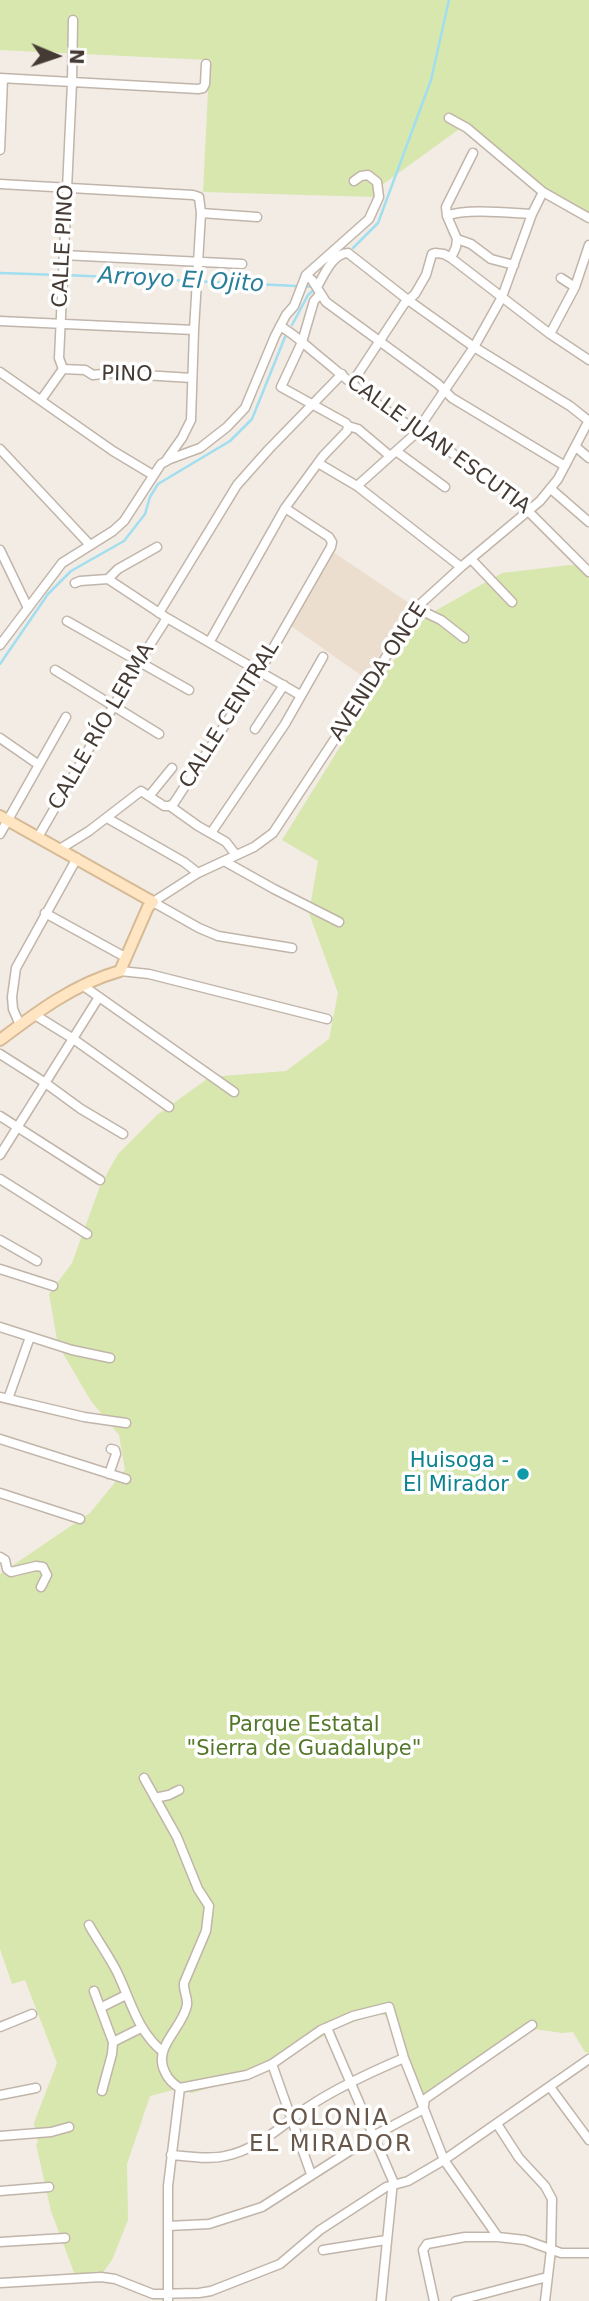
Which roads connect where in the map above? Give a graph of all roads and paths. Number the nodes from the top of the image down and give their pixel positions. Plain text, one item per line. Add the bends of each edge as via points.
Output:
1 (73, 20) dead end
2 (206, 64) dead end
3 (2, 79) edge
4 (72, 83) junction
5 (449, 118) dead end
6 (0, 150) edge
7 (473, 153) dead end
8 (354, 181) dead end
9 (0, 184) edge
10 (67, 190) junction
11 (543, 192) junction
12 (201, 213) junction
13 (532, 214) junction
14 (447, 216) junction
15 (257, 217) dead end
16 (589, 218) edge
17 (457, 239) junction
18 (589, 245) edge
19 (63, 256) junction
20 (451, 258) junction
21 (198, 263) junction
22 (242, 264) dead end
23 (514, 265) junction
24 (306, 275) junction
25 (561, 278) dead end
26 (575, 287) junction
27 (318, 290) junction
28 (502, 298) junction
29 (408, 300) junction
30 (0, 321) edge
31 (60, 323) junction
32 (280, 327) junction
33 (194, 330) junction
34 (550, 334) junction
35 (379, 341) junction
36 (302, 342) junction
37 (474, 347) junction
38 (589, 360) edge
39 (63, 369) junction
40 (0, 372) edge
41 (342, 374) junction
42 (192, 378) junction
43 (352, 383) junction
44 (444, 390) junction
45 (41, 400) junction
46 (313, 403) junction
47 (589, 420) edge
48 (348, 426) junction
49 (418, 430) junction
50 (576, 447) junction
51 (0, 449) edge
52 (393, 453) junction
53 (589, 458) edge
54 (166, 461) junction
55 (318, 463) junction
56 (565, 466) junction
57 (153, 475) junction
58 (357, 486) junction
59 (445, 487) dead end
60 (551, 489) junction
61 (285, 508) junction
62 (529, 512) junction
63 (589, 522) edge
64 (90, 545) junction
65 (157, 547) dead end
66 (0, 550) edge
67 (471, 559) junction
68 (461, 567) junction
69 (589, 572) edge
70 (108, 579) junction
71 (75, 583) dead end
72 (512, 602) dead end
73 (27, 608) junction
74 (416, 608) junction
75 (163, 615) junction
76 (67, 621) dead end
77 (464, 638) dead end
78 (210, 641) junction
79 (0, 645) edge
80 (323, 657) dead end
81 (139, 662) junction
82 (55, 670) dead end
83 (260, 671) junction
84 (284, 685) junction
85 (189, 690) dead end
86 (300, 695) junction
87 (114, 706) junction
88 (66, 717) dead end
89 (255, 729) dead end
90 (159, 734) dead end
91 (0, 738) edge
92 (39, 765) junction
93 (172, 768) dead end
94 (150, 795) junction
95 (170, 806) junction
96 (4, 818) edge
97 (107, 818) junction
98 (211, 833) junction
99 (0, 834) edge
100 (38, 837) junction
101 (60, 849) junction
102 (236, 855) junction
103 (77, 858) junction
104 (224, 861) junction
105 (198, 873) junction
106 (153, 902) junction
107 (45, 913) junction
108 (339, 922) dead end
109 (292, 948) dead end
110 (125, 957) junction
111 (120, 971) junction
112 (82, 985) junction
113 (99, 997) junction
114 (35, 1015) junction
115 (327, 1019) dead end
116 (20, 1025) junction
117 (72, 1038) junction
118 (0, 1041) edge
119 (0, 1054) edge
120 (44, 1082) junction
121 (234, 1092) dead end
122 (169, 1107) dead end
123 (0, 1116) edge
124 (17, 1126) junction
125 (123, 1134) dead end
126 (0, 1155) edge
127 (0, 1179) edge
128 (100, 1180) dead end
129 (87, 1234) dead end
130 (0, 1240) edge
131 (37, 1261) dead end
132 (0, 1269) edge
133 (53, 1286) dead end
134 (0, 1327) edge
135 (30, 1337) junction
136 (110, 1358) dead end
137 (4, 1398) edge
138 (126, 1423) dead end
139 (0, 1439) edge
140 (111, 1449) dead end
141 (109, 1474) junction
142 (125, 1479) dead end
143 (0, 1493) edge
144 (80, 1519) dead end
145 (0, 1557) edge
146 (41, 1587) dead end
147 (144, 1778) dead end
148 (179, 1790) dead end
149 (155, 1798) junction
150 (89, 1925) dead end
151 (94, 1992) dead end
152 (126, 1995) junction
153 (102, 2007) junction
154 (33, 2014) dead end
155 (532, 2025) dead end
156 (0, 2027) edge
157 (141, 2028) junction
158 (327, 2028) junction
159 (113, 2042) junction
160 (163, 2052) junction
161 (404, 2058) junction
162 (589, 2059) edge
163 (272, 2064) junction
164 (351, 2081) junction
165 (550, 2087) junction
166 (36, 2088) dead end
167 (180, 2088) junction
168 (102, 2091) dead end
169 (0, 2095) edge
170 (424, 2109) junction
171 (291, 2121) junction
172 (498, 2124) junction
173 (69, 2127) dead end
174 (0, 2136) edge
175 (373, 2136) junction
176 (589, 2140) edge
177 (171, 2155) junction
178 (444, 2160) junction
179 (311, 2174) junction
180 (393, 2185) junction
181 (49, 2187) dead end
182 (0, 2191) edge
183 (168, 2226) junction
184 (498, 2237) junction
185 (65, 2238) dead end
186 (386, 2241) junction
187 (0, 2242) edge
188 (323, 2249) dead end
189 (551, 2250) junction
190 (589, 2253) edge
191 (547, 2277) junction
192 (0, 2283) edge
193 (168, 2298) edge
194 (381, 2301) edge
195 (434, 2301) edge
196 (456, 2301) edge
197 (545, 2301) edge

1 - 4 street, CALLE PINO
2 - 4 street via 203,88
3 - 4 street
3 - 6 street
4 - 10 street, CALLE PINO
5 - 11 street
7 - 14 street via 447,202
8 - 24 street via 368,175 377,182 379,197 373,214
9 - 10 street
10 - 12 street via 193,195 200,197
10 - 19 street, CALLE PINO
11 - 13 street
11 - 16 street
12 - 15 street
12 - 21 street
13 - 14 street via 467,212
13 - 23 street
14 - 17 street
17 - 20 street
17 - 23 street via 491,259
18 - 26 street
19 - 21 street
19 - 31 street, CALLE PINO
20 - 28 street
20 - 29 street via 432,254 426,275
21 - 22 street
21 - 33 street
23 - 28 street
24 - 27 street
24 - 32 street
25 - 26 street
26 - 34 street
27 - 29 street via 335,258 346,253
27 - 35 street via 326,302
27 - 36 street
28 - 34 street
28 - 37 street
29 - 35 street
29 - 37 street
30 - 31 street
31 - 33 street
31 - 39 street, CALLE PINO
32 - 36 street, CALLE JUAN ESCUTIA
32 - 54 street via 238,416 200,448
33 - 42 street
34 - 38 street
35 - 43 street
35 - 44 street
36 - 41 street, CALLE JUAN ESCUTIA
36 - 46 street via 281,387
37 - 44 street
37 - 47 street
39 - 42 street, PINO via 85,370 93,376
39 - 45 street
40 - 45 street
41 - 43 street, CALLE JUAN ESCUTIA
41 - 46 street, CALLE RÍO LERMA
42 - 54 street via 190,425
43 - 49 street, CALLE JUAN ESCUTIA
44 - 49 street
44 - 56 street
45 - 57 street
46 - 48 street
46 - 75 street, CALLE RÍO LERMA via 237,485
47 - 50 street, AVENIDA ONCE
48 - 52 street
48 - 55 street
49 - 52 street
49 - 62 street, CALLE JUAN ESCUTIA
50 - 53 street
50 - 56 street, AVENIDA ONCE
51 - 64 street
52 - 58 street
52 - 59 street
54 - 57 street
55 - 58 street
55 - 61 street
56 - 60 street, AVENIDA ONCE
57 - 64 street via 124,521
58 - 68 street
60 - 62 street, AVENIDA ONCE
60 - 63 street
61 - 78 street
61 - 83 street, CALLE CENTRAL via 332,542
62 - 67 street, AVENIDA ONCE
62 - 69 street, CALLE JUAN ESCUTIA
64 - 73 street via 62,563
65 - 70 street
66 - 73 street
67 - 68 street, AVENIDA ONCE
67 - 72 street
68 - 74 street, AVENIDA ONCE
70 - 71 street
70 - 75 street
73 - 79 street
74 - 77 street
74 - 102 street, AVENIDA ONCE via 279,827
75 - 78 street
75 - 81 street, CALLE RÍO LERMA
76 - 81 street
78 - 83 street
80 - 86 street
81 - 85 street
81 - 87 street, CALLE RÍO LERMA
82 - 87 street
83 - 84 street
83 - 95 street, CALLE CENTRAL
84 - 86 street
84 - 89 street
86 - 98 street
87 - 90 street
87 - 100 street, CALLE RÍO LERMA
88 - 92 street
91 - 92 street
92 - 96 street
93 - 94 street
94 - 95 street, CALLE CENTRAL
94 - 97 street, CALLE CENTRAL via 137,792
95 - 98 street
96 - 99 street
96 - 100 street
97 - 101 street, CALLE CENTRAL
97 - 105 street
98 - 102 street
100 - 101 street
101 - 103 street
102 - 104 street, AVENIDA ONCE
103 - 106 street
103 - 107 street
104 - 105 street, AVENIDA ONCE
104 - 108 street
105 - 106 street, AVENIDA ONCE
106 - 109 street via 218,936
106 - 110 street
107 - 110 street
107 - 116 street via 14,976 13,1009
110 - 111 street
111 - 112 street
111 - 115 street via 149,974
112 - 113 street
112 - 114 street
113 - 117 street
113 - 121 street
114 - 116 street
114 - 117 street
116 - 118 street
117 - 120 street
117 - 122 street
119 - 120 street
120 - 124 street
120 - 125 street
123 - 124 street
124 - 126 street
124 - 128 street
127 - 129 street
130 - 131 street
132 - 133 street
134 - 135 street
135 - 136 street
135 - 137 street
137 - 138 street
139 - 141 street
140 - 141 street via 116,1454
141 - 142 street
143 - 144 street
145 - 146 street via 11,1572 43,1567 47,1575
147 - 149 street
148 - 149 street
149 - 160 street via 209,1906 205,1931 184,1983 187,2005
150 - 152 street
151 - 153 street
152 - 153 street
152 - 157 street
153 - 159 street
154 - 156 street
155 - 170 street via 425,2099
157 - 159 street
157 - 160 street
158 - 161 street via 389,2007
158 - 163 street
158 - 164 street
159 - 168 street
160 - 167 street via 169,2080
161 - 164 street
161 - 170 street
162 - 165 street
163 - 167 street via 247,2075
163 - 171 street
164 - 171 street
164 - 175 street
165 - 172 street
165 - 176 street
166 - 169 street
167 - 177 street
170 - 175 street
170 - 178 street
171 - 177 street via 225,2156
171 - 179 street
172 - 178 street
172 - 189 street via 519,2158 550,2192
173 - 174 street
175 - 179 street
175 - 180 street
177 - 183 street
178 - 180 street via 408,2182
178 - 184 street
179 - 183 street via 248,2213 209,2224
180 - 186 street
180 - 193 street via 320,2230 280,2264 211,2291
181 - 182 street
183 - 193 street
184 - 189 street via 525,2240
184 - 195 street via 466,2237 424,2246
185 - 187 street
186 - 188 street
186 - 194 street
189 - 190 street
189 - 191 street
191 - 196 street
191 - 197 street
192 - 193 street via 101,2277

